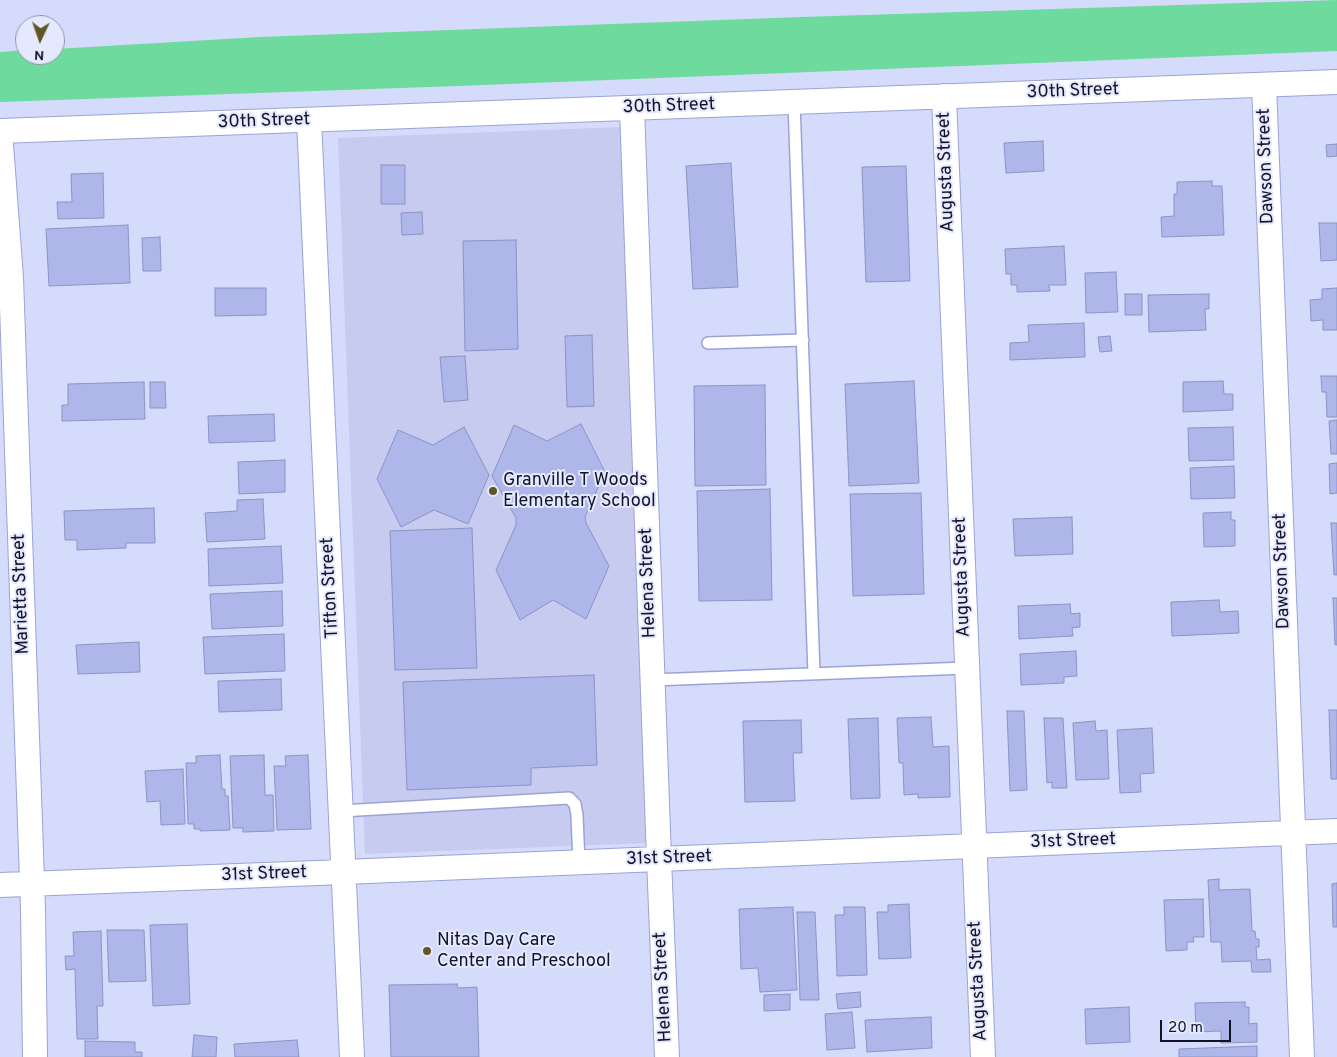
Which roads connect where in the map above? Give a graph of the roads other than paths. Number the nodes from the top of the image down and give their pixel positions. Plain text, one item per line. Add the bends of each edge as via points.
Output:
1 (1337, 82) edge
2 (1264, 85) junction
3 (944, 96) junction
4 (794, 102) junction
5 (632, 108) junction
6 (309, 120) junction
7 (0, 131) edge
8 (803, 340) junction
9 (708, 343) dead end
10 (966, 668) junction
11 (814, 674) junction
12 (652, 680) junction
13 (341, 811) junction
14 (1337, 831) edge
15 (1293, 832) junction
16 (973, 846) junction
17 (659, 859) junction
18 (579, 862) junction
19 (344, 872) junction
20 (32, 884) junction
21 (0, 885) edge
22 (35, 1057) edge
23 (352, 1057) edge
24 (667, 1057) edge
25 (983, 1057) edge
26 (1302, 1057) edge

1 - 2 street, 30th Street
2 - 3 street, 30th Street
2 - 15 street, Dawson Street
3 - 4 street, 30th Street
3 - 10 street, Augusta Street
4 - 5 street, 30th Street
4 - 8 lane
5 - 6 street, 30th Street
5 - 12 street, Helena Street
6 - 7 street, 30th Street
6 - 13 street, Tifton Street
7 - 20 street, Marietta Street via 11,278
8 - 9 lane
8 - 11 lane
10 - 11 lane
10 - 16 street, Augusta Street
11 - 12 lane
12 - 17 street, Helena Street
13 - 18 lane via 569,798 575,804 577,815
13 - 19 street, Tifton Street
14 - 15 street, 31st Street
15 - 16 street, 31st Street
15 - 26 street, Dawson Street
16 - 17 street, 31st Street
16 - 25 street, Augusta Street
17 - 18 street, 31st Street
17 - 24 street, Helena Street
18 - 19 street, 31st Street
19 - 20 street, 31st Street
19 - 23 street, Tifton Street
20 - 21 street, 31st Street
20 - 22 street, Marietta Street

